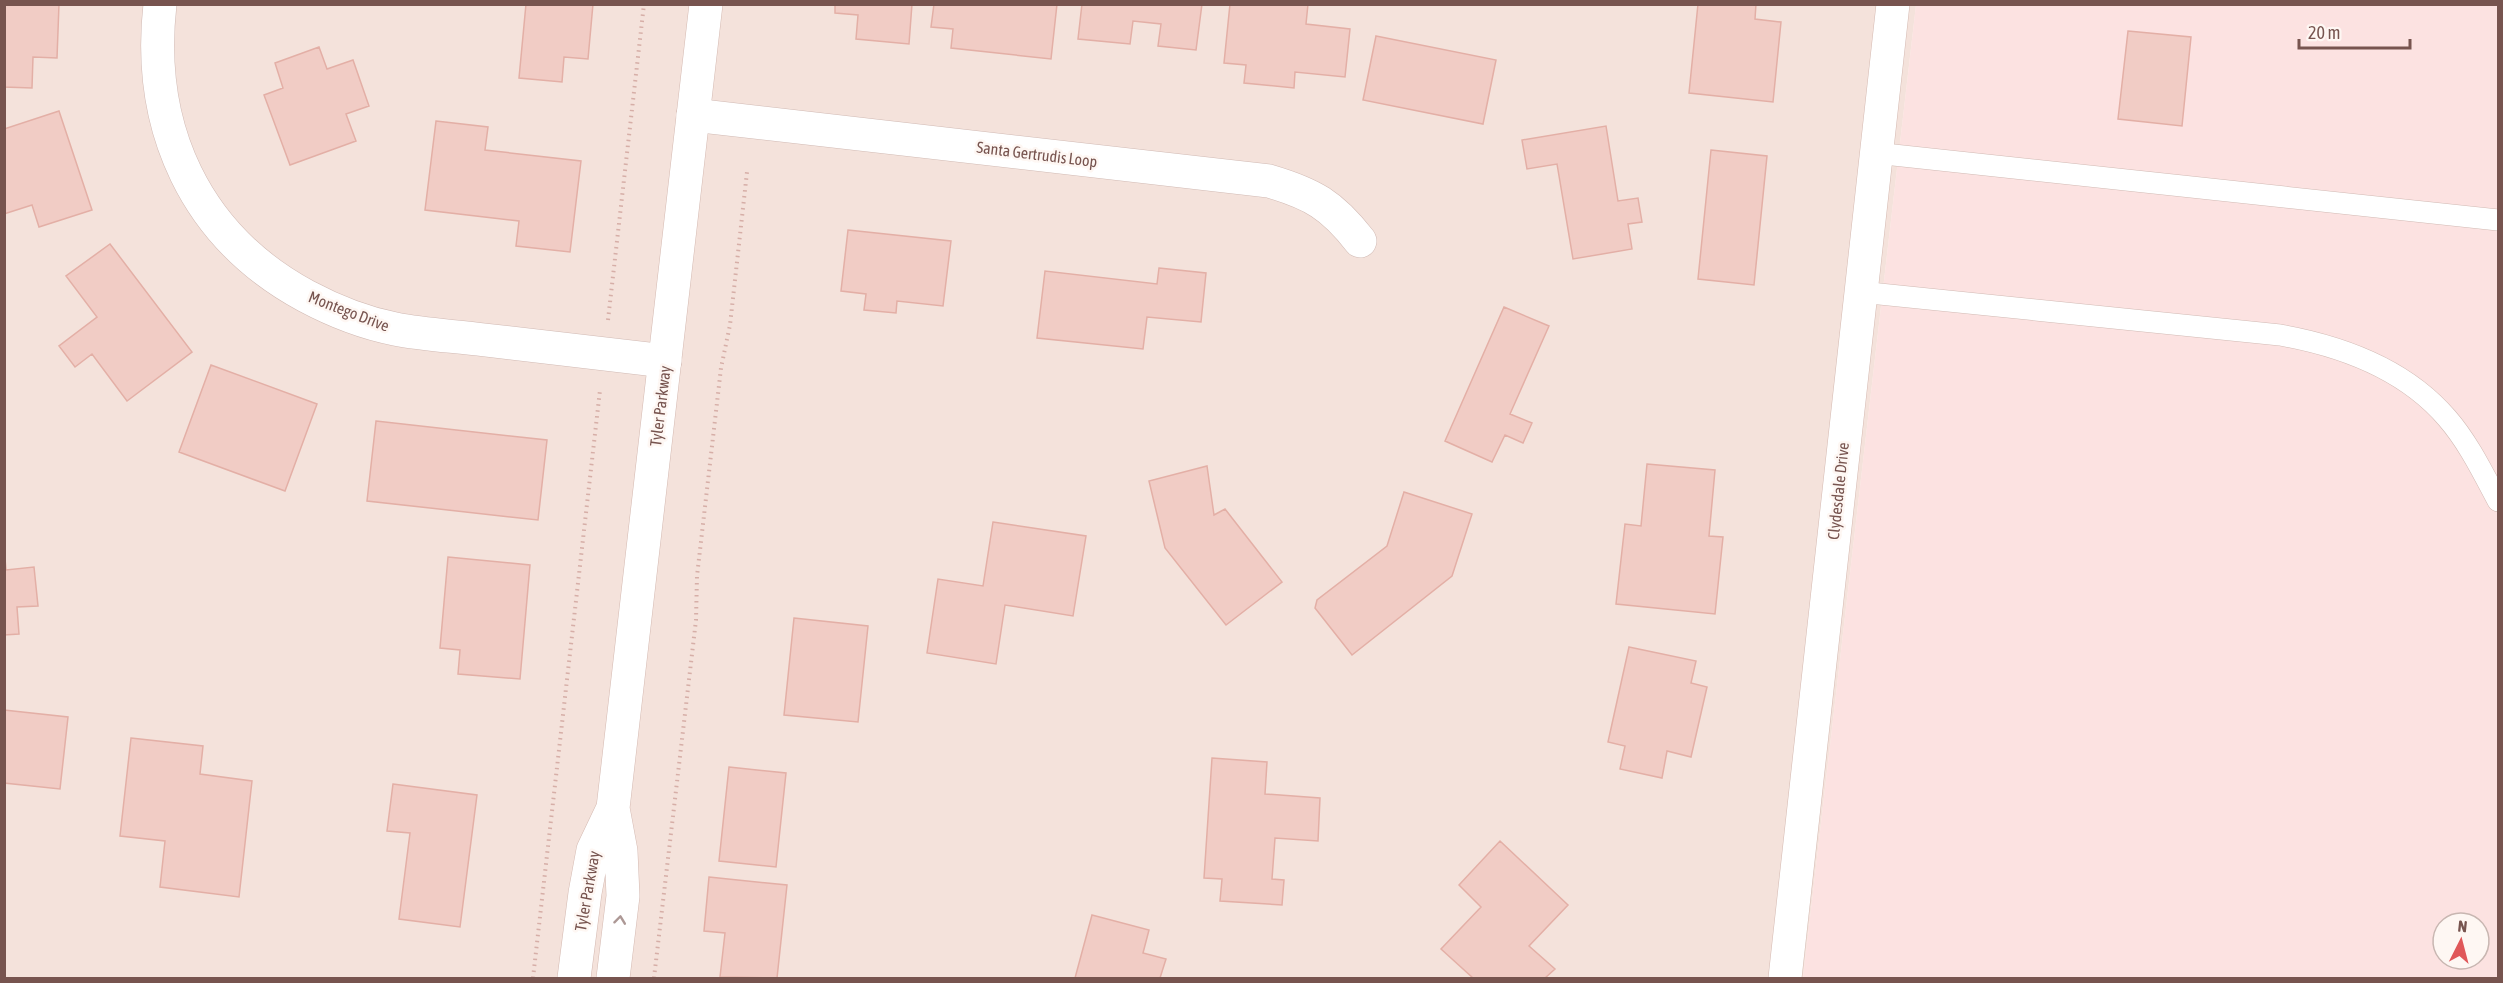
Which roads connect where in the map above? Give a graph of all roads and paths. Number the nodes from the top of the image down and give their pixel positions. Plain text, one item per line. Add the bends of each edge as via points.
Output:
1 (160, 4) edge
2 (644, 4) edge
3 (706, 4) edge
4 (1893, 4) edge
5 (693, 115) junction
6 (1875, 153) junction
7 (747, 172) dead end
8 (2499, 220) edge
9 (1360, 241) dead end
10 (1860, 292) junction
11 (604, 354) junction
12 (665, 361) junction
13 (2499, 501) edge
14 (613, 808) junction
15 (532, 978) edge
16 (574, 978) edge
17 (613, 978) edge
18 (654, 978) edge
19 (1785, 978) edge

1 - 11 street, Montego Drive via 160,90 179,159 212,218 261,267 323,305 395,329
2 - 11 path
3 - 5 street, Tyler Parkway
4 - 6 street, Clydesdale Drive
5 - 9 street, Santa Gertrudis Loop via 1269,181 1323,202
5 - 12 street, Tyler Parkway
6 - 8 lane
6 - 10 street, Clydesdale Drive
7 - 18 path via 697,576 696,620
10 - 13 lane via 2280,335 2332,346 2386,370 2430,400 2458,432
10 - 19 street, Clydesdale Drive
11 - 12 street, Montego Drive
11 - 15 path
12 - 14 street, Tyler Parkway
14 - 16 street, Tyler Parkway via 593,850
17 -> 14 street, Tyler Parkway via 622,896 621,851

